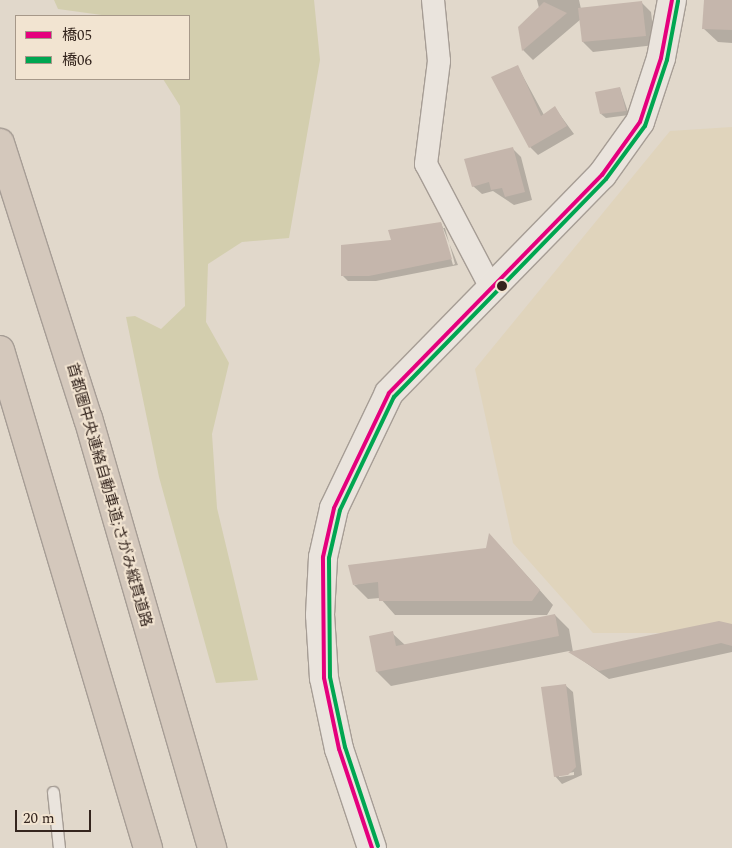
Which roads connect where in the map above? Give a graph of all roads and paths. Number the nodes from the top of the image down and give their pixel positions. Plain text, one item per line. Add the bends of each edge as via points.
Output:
1 (433, 0) edge
2 (672, 0) edge
3 (0, 143) edge
4 (490, 286) junction
5 (0, 350) edge
6 (53, 792) dead end
7 (59, 848) edge
8 (148, 848) edge
9 (212, 848) edge
10 (372, 848) edge

1 - 4 street via 439,61 426,164
2 - 4 main road via 661,58 640,122 602,175
3 - 9 highway, 首都圏中央連絡自動車道;さがみ縦貫道路 via 88,418
4 - 10 main road via 389,393 334,508 323,557 320,615 324,678 339,749
5 - 8 highway
6 - 7 lane

